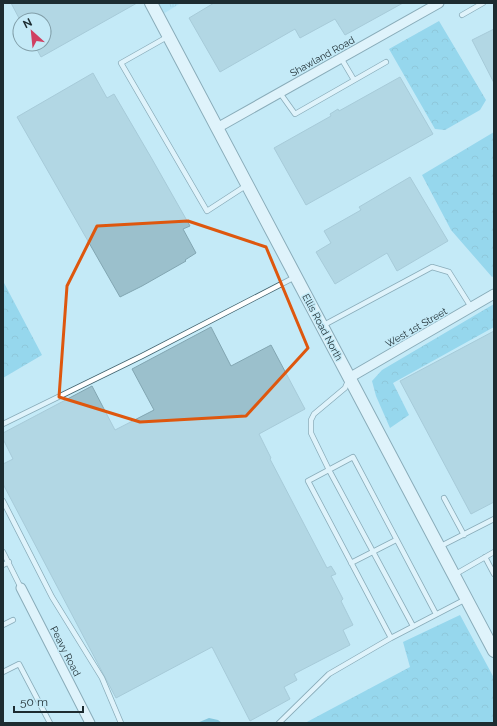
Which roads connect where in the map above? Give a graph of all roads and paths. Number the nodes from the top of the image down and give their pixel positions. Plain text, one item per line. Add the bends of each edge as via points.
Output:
1 (151, 3) edge
2 (439, 3) edge
3 (483, 3) edge
4 (462, 14) dead end
5 (169, 36) junction
6 (341, 58) junction
7 (386, 62) dead end
8 (354, 80) junction
9 (280, 93) junction
10 (217, 128) junction
11 (247, 185) junction
12 (296, 276) junction
13 (494, 294) edge
14 (471, 307) junction
15 (322, 326) junction
16 (349, 378) junction
17 (3, 424) edge
18 (329, 470) junction
19 (444, 498) dead end
20 (3, 501) edge
21 (494, 519) edge
22 (464, 535) junction
23 (396, 540) junction
24 (439, 547) junction
25 (3, 552) edge
26 (372, 552) junction
27 (494, 552) edge
28 (485, 557) junction
29 (8, 562) junction
30 (351, 563) junction
31 (3, 565) edge
32 (494, 574) edge
33 (454, 575) junction
34 (21, 588) joint
35 (466, 599) junction
36 (436, 614) junction
37 (13, 620) dead end
38 (3, 625) edge
39 (413, 626) junction
40 (391, 638) junction
41 (494, 651) edge
42 (3, 672) edge
43 (50, 723) edge
44 (90, 723) edge
45 (121, 723) edge
46 (279, 723) edge

1 - 5 street, Ellis Road North
2 - 6 street, Shawland Road
3 - 4 lane
5 - 10 street, Ellis Road North
5 - 11 lane via 121,63 207,212
6 - 8 lane
6 - 9 street, Shawland Road
7 - 8 lane
8 - 9 lane via 295,114
9 - 10 street, Shawland Road
10 - 11 street, Ellis Road North
11 - 12 street, Ellis Road North
12 - 15 street, Ellis Road North
12 - 17 lane
13 - 14 street, West 1st Street
14 - 15 lane via 449,272 432,267
14 - 16 street, West 1st Street
15 - 16 street, Ellis Road North
16 - 18 lane via 345,388 314,414 311,420 311,433
16 - 24 street, Ellis Road North
18 - 23 lane via 353,457
18 - 26 lane
18 - 30 lane via 308,481
19 - 22 lane
20 - 45 lane via 52,597 102,678
21 - 22 lane
22 - 24 lane
23 - 26 lane
23 - 36 lane
24 - 33 street, Ellis Road North
25 - 29 lane
26 - 30 lane
26 - 39 lane
27 - 28 lane
28 - 32 lane
28 - 33 lane
29 - 31 lane
29 - 34 lane
30 - 40 lane
33 - 35 street, Ellis Road North
34 - 44 street, Peavy Road
35 - 36 lane
35 - 41 street, Ellis Road North
36 - 39 lane
37 - 38 lane
39 - 40 lane
40 - 46 lane via 329,674
42 - 43 lane via 20,664

